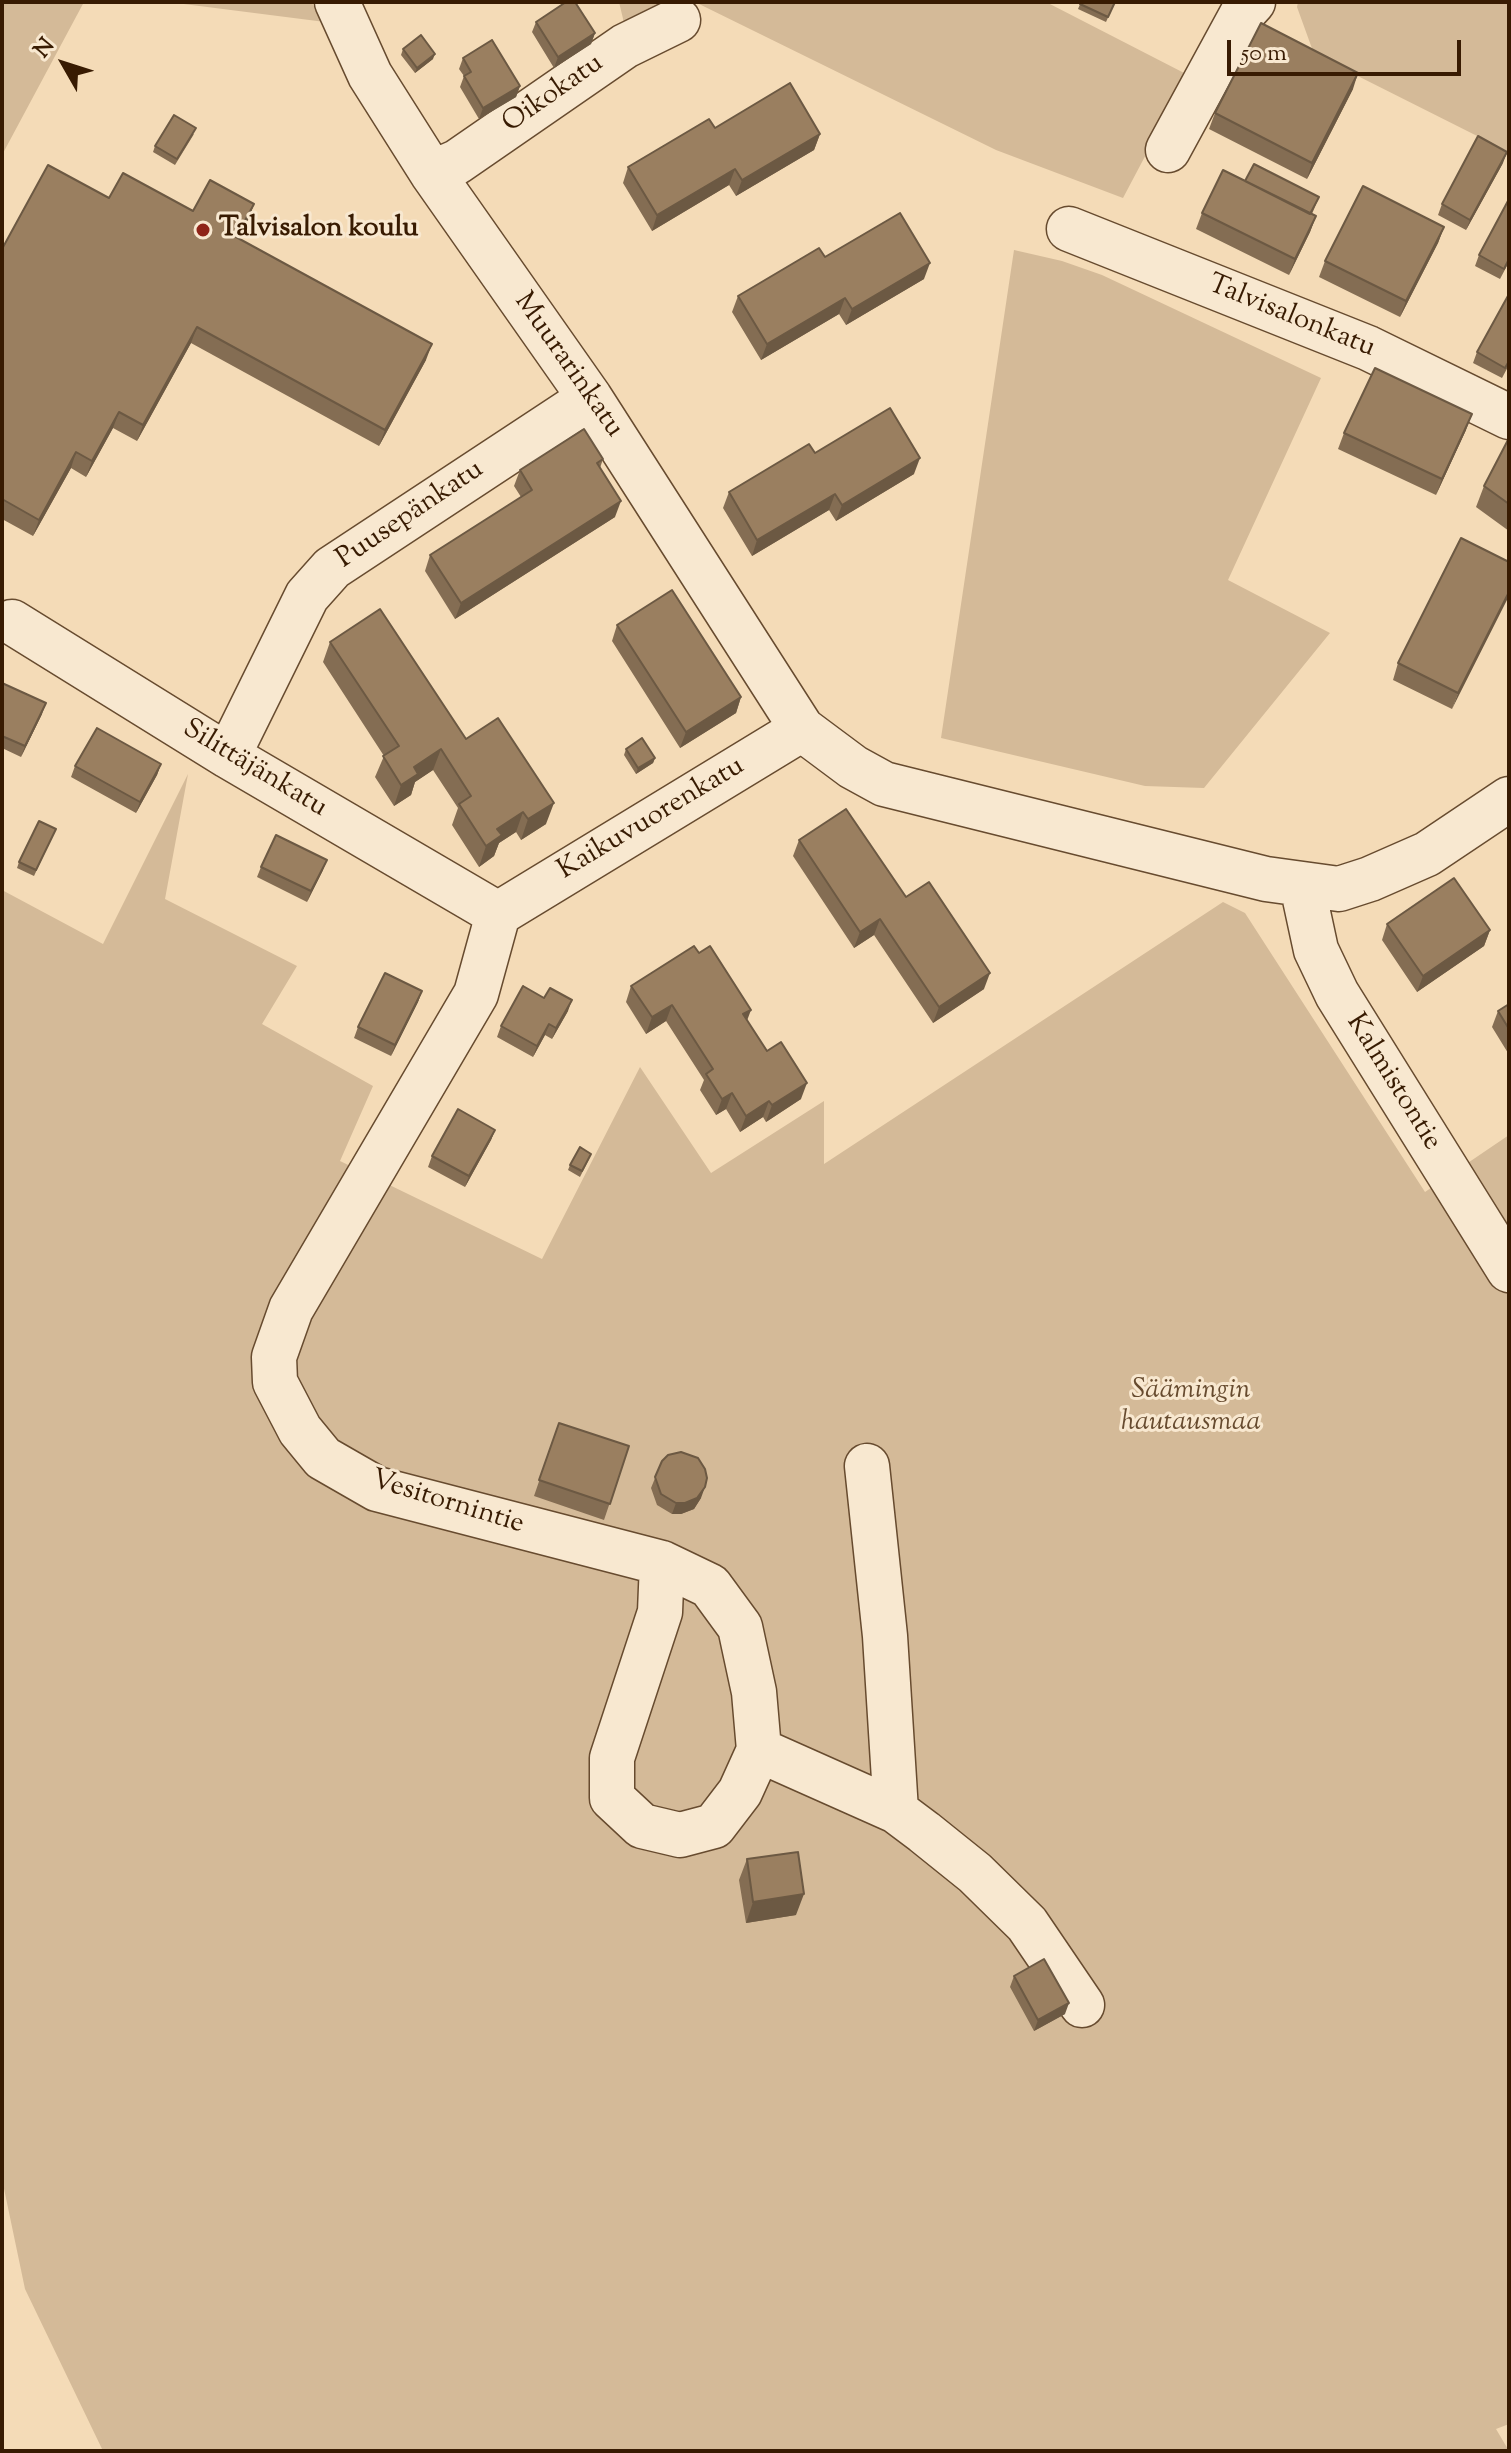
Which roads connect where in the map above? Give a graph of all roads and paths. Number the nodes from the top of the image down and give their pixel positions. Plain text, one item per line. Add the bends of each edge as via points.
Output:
1 (337, 2) edge
2 (1253, 2) edge
3 (678, 20) dead end
4 (1168, 150) dead end
5 (432, 173) junction
6 (1069, 229) dead end
7 (590, 398) junction
8 (1509, 417) edge
9 (12, 622) dead end
10 (802, 729) junction
11 (228, 756) junction
12 (1509, 799) edge
13 (1302, 885) junction
14 (498, 914) junction
15 (1509, 1270) edge
16 (867, 1466) dead end
17 (662, 1563) junction
18 (759, 1750) junction
19 (896, 1811) junction
20 (1082, 2005) dead end

1 - 5 street, Muurarinkatu via 370,75
2 - 4 street
3 - 5 street, Oikokatu via 625,46 457,162
5 - 7 street, Muurarinkatu
6 - 8 street, Talvisalonkatu via 1368,348
7 - 10 street, Muurarinkatu
7 - 11 street, Puusepänkatu via 332,568 307,596
9 - 11 street, Silittäjänkatu
10 - 13 street via 884,784
10 - 14 street, Kaikuvuorenkatu
11 - 14 street, Silittäjänkatu
12 - 13 street via 1427,854 1370,879 1339,889
13 - 15 street, Kalmistontie via 1316,950 1337,994
14 - 17 street, Vesitornintie via 476,994 291,1309 274,1357 275,1382 300,1430 323,1458 377,1489
16 - 19 street
17 - 18 street, Vesitornintie via 710,1586 740,1627
17 - 18 street via 660,1612 612,1758 612,1798 642,1826 680,1835 714,1826 740,1792
18 - 19 street
19 - 20 street via 975,1873 1027,1924

